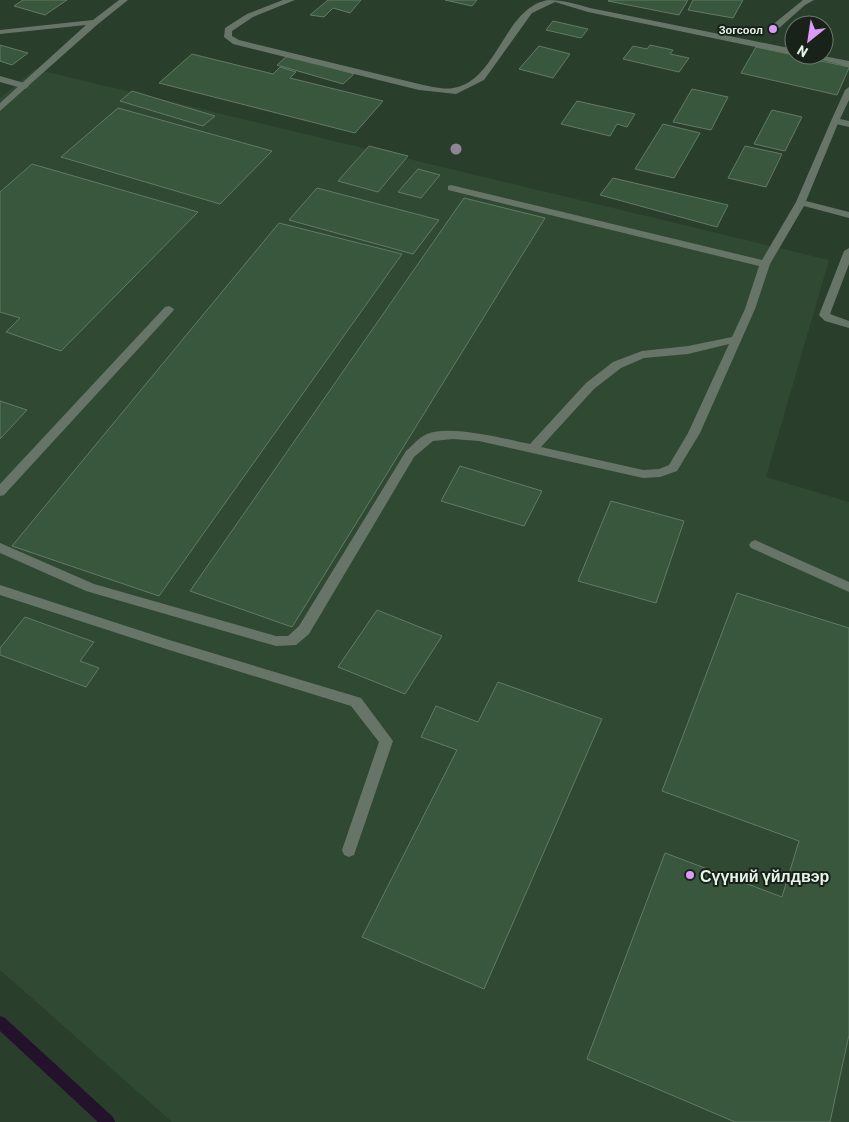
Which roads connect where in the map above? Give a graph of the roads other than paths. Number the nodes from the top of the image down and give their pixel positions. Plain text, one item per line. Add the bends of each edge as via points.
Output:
1 (124, 0) edge
2 (291, 0) edge
3 (810, 0) edge
4 (559, 1) edge
5 (95, 22) junction
6 (774, 28) dead end
7 (0, 32) edge
8 (784, 50) edge
9 (834, 61) edge
10 (849, 64) edge
11 (0, 79) edge
12 (25, 86) junction
13 (849, 90) edge
14 (0, 108) edge
15 (835, 121) junction
16 (849, 124) edge
17 (451, 188) dead end
18 (801, 202) junction
19 (849, 214) edge
20 (849, 251) edge
21 (765, 264) junction
22 (169, 309) dead end
23 (849, 325) edge
24 (737, 339) junction
25 (533, 448) junction
26 (0, 492) edge
27 (755, 545) dead end
28 (0, 548) edge
29 (849, 587) edge
30 (0, 590) edge
31 (349, 850) dead end

1 - 5 street
2 - 4 street via 237,22 228,30 228,37 236,42 445,91 456,91 481,78 529,11
3 - 6 street via 802,3
4 - 8 street via 588,10
5 - 7 street
5 - 12 street
9 - 10 street
11 - 12 street
12 - 14 street
13 - 15 street
15 - 16 street
15 - 18 street
17 - 21 street
18 - 19 street
18 - 21 street
20 - 23 street via 824,315
21 - 24 street
22 - 26 street
24 - 25 street via 642,356 617,365 590,386
24 - 25 street via 694,433 673,468 643,474
25 - 28 street via 479,437 430,437 410,454 304,630 291,641 276,641 90,588
27 - 29 street
30 - 31 street via 356,702 386,741

